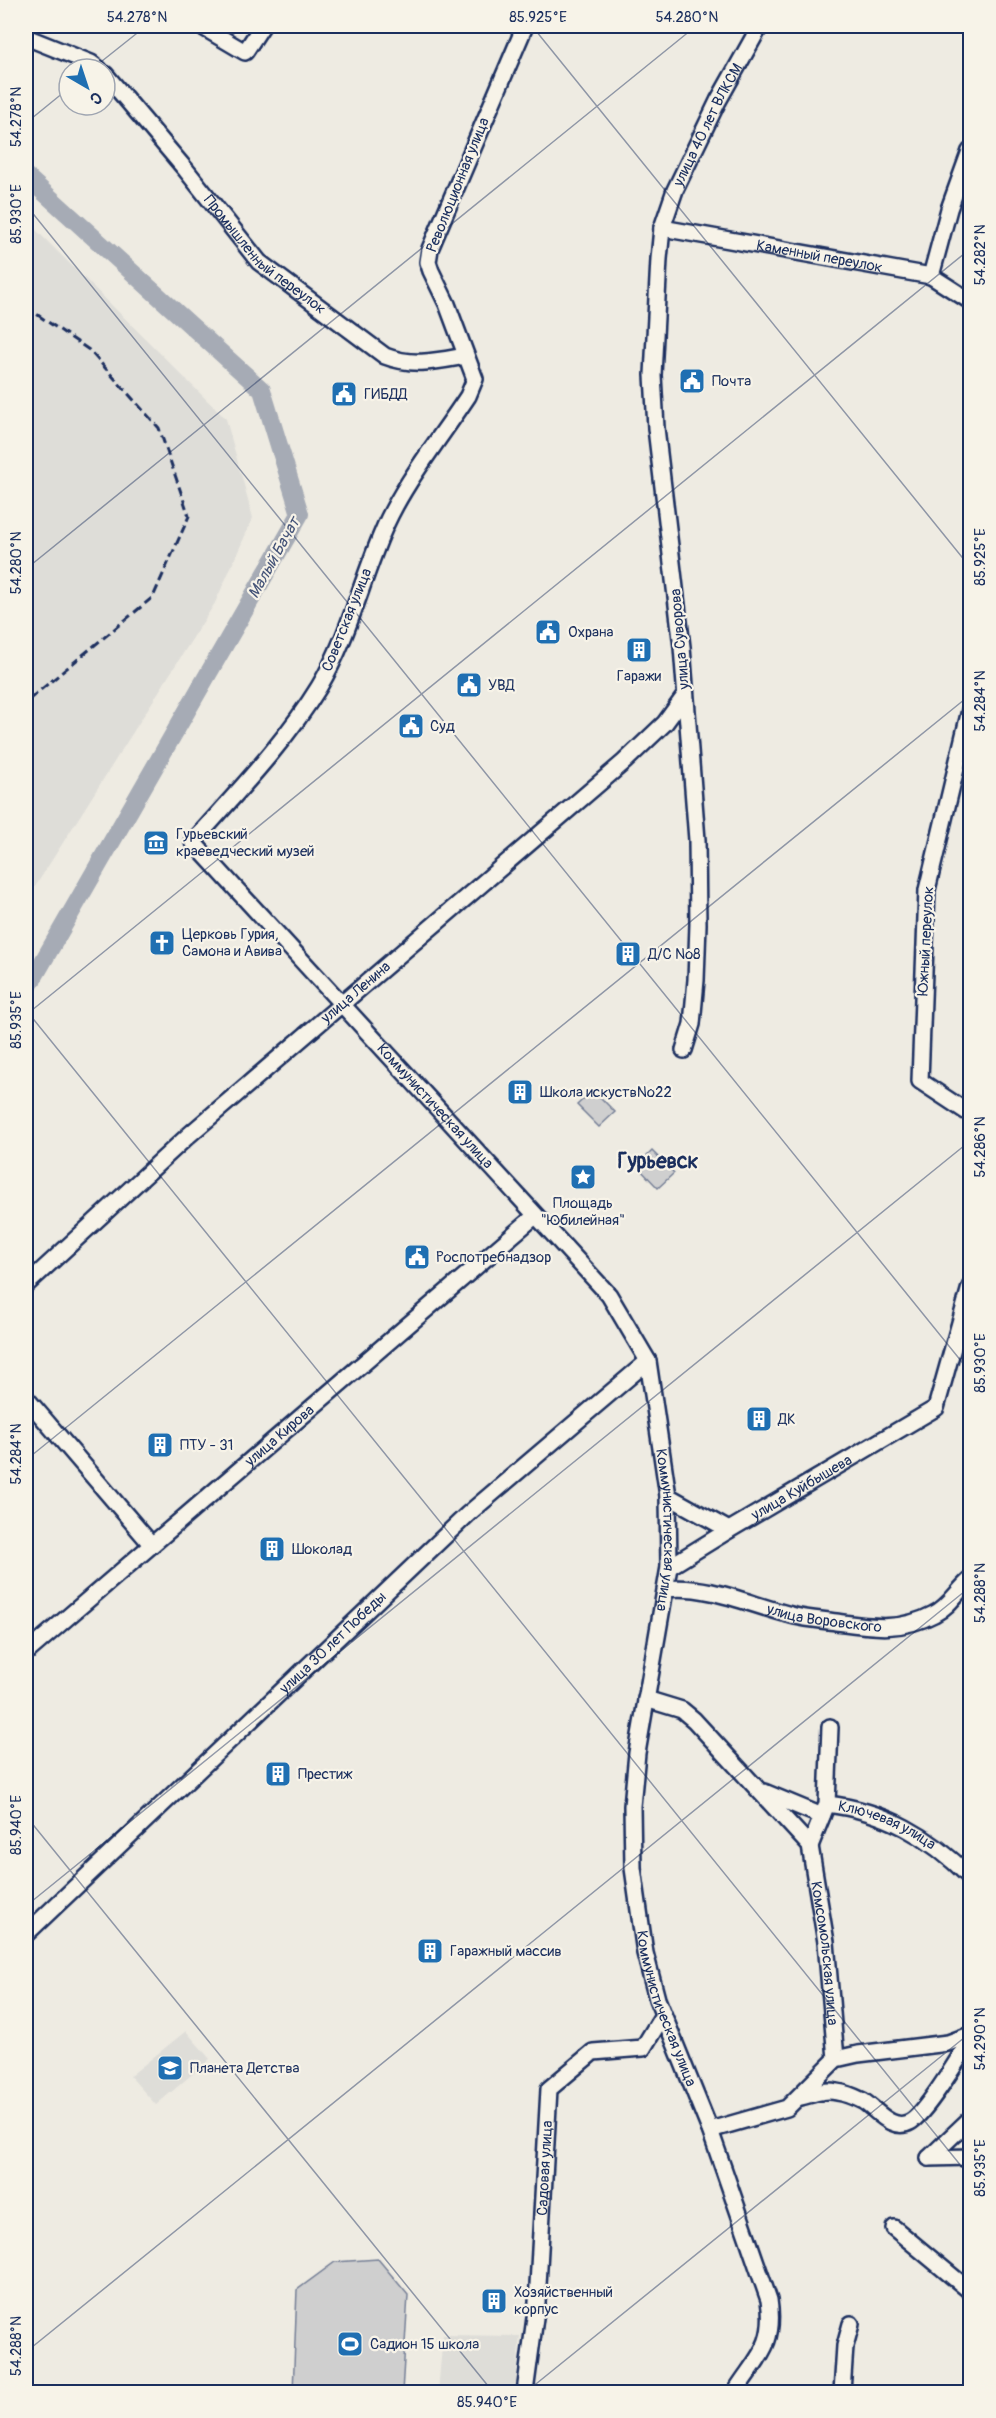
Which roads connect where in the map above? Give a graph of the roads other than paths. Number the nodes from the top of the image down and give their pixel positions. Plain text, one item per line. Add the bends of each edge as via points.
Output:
1 (201, 26) edge
2 (262, 26) edge
3 (525, 26) edge
4 (760, 26) edge
5 (26, 37) edge
6 (76, 57) edge
7 (117, 88) edge
8 (970, 151) edge
9 (662, 228) junction
10 (931, 276) junction
11 (970, 301) edge
12 (465, 356) junction
13 (475, 379) joint
14 (684, 697) junction
15 (970, 710) edge
16 (193, 842) joint
17 (341, 1005) junction
18 (684, 1050) dead end
19 (970, 1114) edge
20 (535, 1216) junction
21 (26, 1285) edge
22 (970, 1287) edge
23 (648, 1361) junction
24 (26, 1398) edge
25 (668, 1496) junction
26 (729, 1530) junction
27 (151, 1544) junction
28 (669, 1567) junction
29 (970, 1580) edge
30 (666, 1589) junction
31 (26, 1653) edge
32 (646, 1699) junction
33 (830, 1726) dead end
34 (759, 1790) junction
35 (825, 1810) junction
36 (810, 1846) junction
37 (970, 1877) edge
38 (26, 1934) edge
39 (663, 2015) junction
40 (970, 2035) edge
41 (970, 2040) edge
42 (836, 2059) junction
43 (798, 2098) junction
44 (970, 2119) edge
45 (710, 2130) junction
46 (970, 2157) edge
47 (894, 2228) dead end
48 (970, 2291) edge
49 (851, 2324) dead end
50 (525, 2392) edge
51 (735, 2392) edge
52 (842, 2392) edge

1 - 2 street via 245,52
3 - 12 street, Революционная улица via 430,249 428,262
4 - 9 street, улица 40 лет ВЛКСМ via 686,165
5 - 6 street
7 - 12 street, Промышленный переулок via 259,262 386,356 421,364
8 - 10 street
9 - 10 street, Каменный переулок
9 - 14 street, улица Суворова via 653,375
10 - 11 street, Каменный переулок
12 - 13 street, Революционная улица
13 - 16 street, Советская улица via 383,529 335,656 319,686 263,765
14 - 17 street, улица Ленина via 665,723 624,762
14 - 18 street, улица Суворова via 696,812 698,924 692,1024
15 - 19 street, Южный переулок via 927,890 920,1081
16 - 17 street, Коммунистическая улица
17 - 20 street, Коммунистическая улица
17 - 21 street, улица Ленина via 189,1135
20 - 23 street, Коммунистическая улица via 609,1295
20 - 27 street, улица Кирова
22 - 26 street, улица Куйбышева via 936,1408
23 - 25 street, Коммунистическая улица
23 - 38 street, улица 30 лет Победы via 468,1514
24 - 27 street
25 - 26 street
25 - 28 street, Коммунистическая улица
26 - 28 street, улица Куйбышева
27 - 31 street, улица Кирова
28 - 30 street, Коммунистическая улица
29 - 30 street, улица Воровского via 936,1614 882,1628 796,1616 691,1589
30 - 32 street, Коммунистическая улица
32 - 34 street via 688,1715
32 - 39 street, Коммунистическая улица via 632,1806 633,1868 645,1953
33 - 35 street
34 - 35 street
34 - 36 street
35 - 36 street
35 - 37 street, Ключевая улица via 854,1807 894,1821 944,1851
36 - 42 street, Комсомольская улица via 826,1942
39 - 45 street, Коммунистическая улица
39 - 50 street, Садовая улица via 643,2048 593,2052 549,2089 537,2303
40 - 42 street via 948,2043
41 - 43 street via 916,2118 906,2124 892,2123 864,2102 838,2092 821,2091
42 - 43 street
43 - 45 street via 779,2111
44 - 46 street via 929,2158
45 - 51 street, Коммунистическая улица via 769,2300 772,2319 765,2348
47 - 48 street
49 - 52 street via 845,2346

